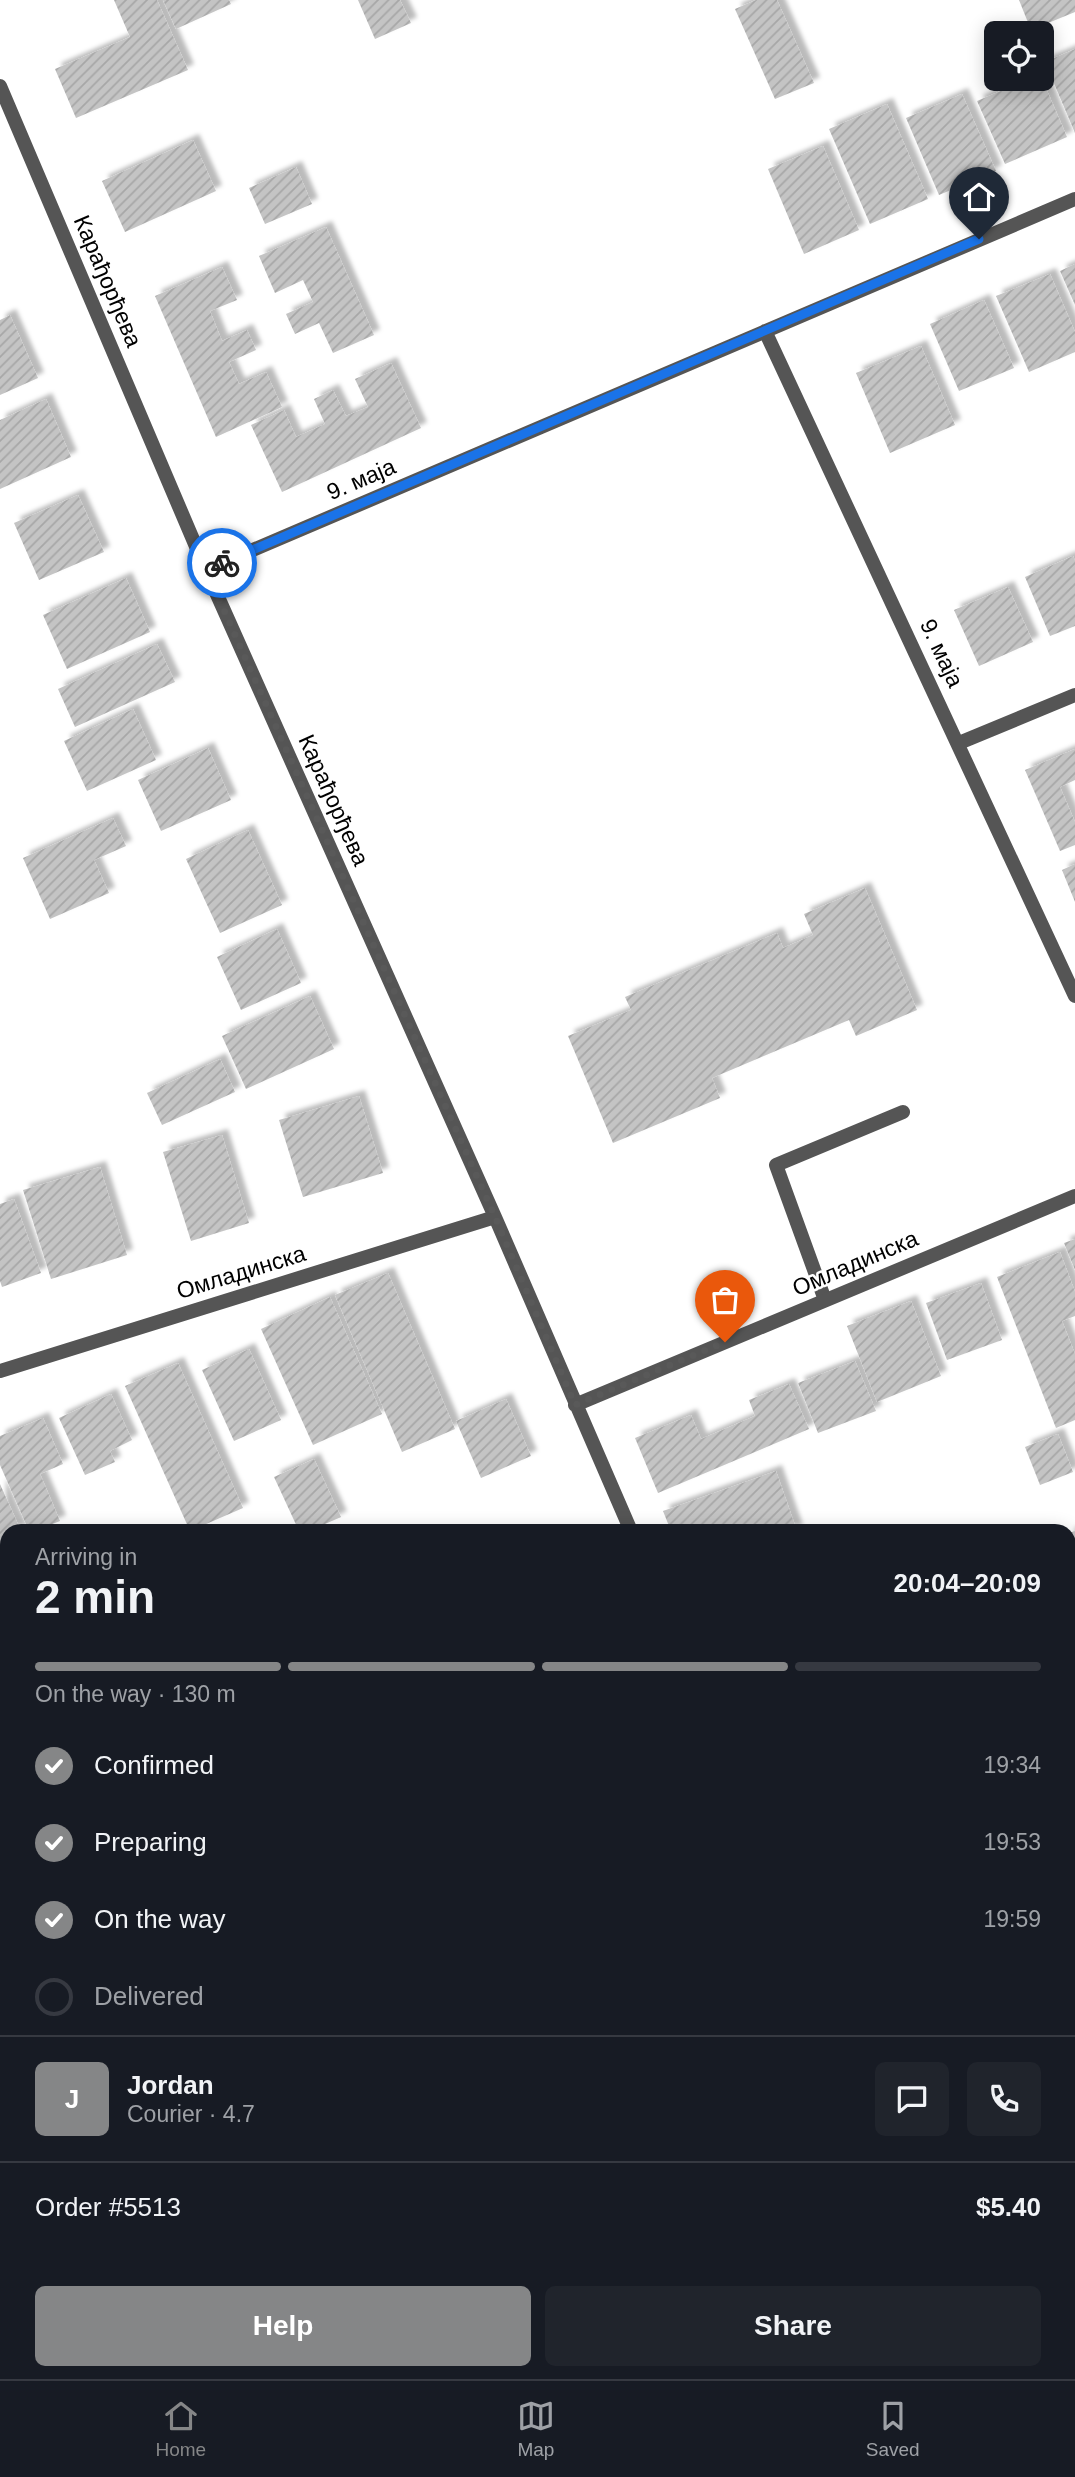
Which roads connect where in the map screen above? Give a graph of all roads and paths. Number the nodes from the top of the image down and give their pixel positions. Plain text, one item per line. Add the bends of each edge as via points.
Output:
1 (0, 86) edge
2 (1075, 199) edge
3 (765, 331) junction
4 (206, 570) junction
5 (1075, 695) edge
6 (959, 743) junction
7 (1075, 996) edge
8 (903, 1112) dead end
9 (1075, 1195) edge
10 (495, 1217) junction
11 (825, 1300) junction
12 (0, 1371) edge
13 (575, 1405) junction
14 (628, 1524) edge

1 - 4 street, Карађорђева
2 - 3 street, 9. маја
3 - 4 street, 9. маја
3 - 6 street, 9. маја
4 - 10 street, Карађорђева
5 - 6 street
6 - 7 street, 9. маја
8 - 11 street via 776,1165
9 - 11 street, Омладинска
10 - 12 street, Омладинска
10 - 13 street, Карађорђева
11 - 13 street, Омладинска
13 - 14 street, Карађорђева

